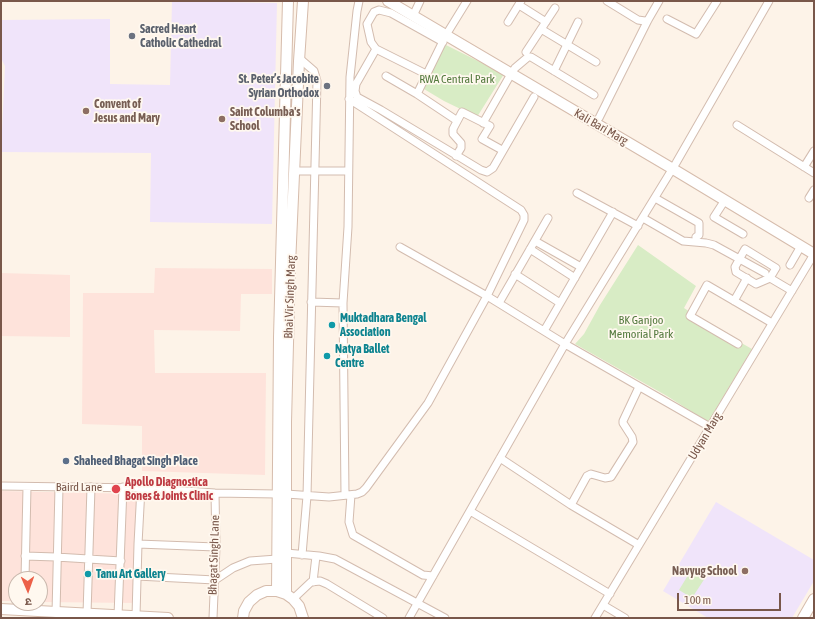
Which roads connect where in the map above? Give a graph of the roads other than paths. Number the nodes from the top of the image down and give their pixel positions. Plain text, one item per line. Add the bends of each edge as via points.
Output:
1 (288, 1) edge
2 (303, 1) edge
3 (359, 1) edge
4 (388, 1) edge
5 (400, 1) edge
6 (467, 1) edge
7 (607, 1) edge
8 (658, 1) edge
9 (717, 1) edge
10 (769, 1) edge
11 (520, 3) edge
12 (555, 8) dead end
13 (416, 9) edge
14 (667, 19) dead end
15 (648, 20) junction
16 (508, 22) dead end
17 (546, 22) junction
18 (578, 22) dead end
19 (541, 29) junction
20 (446, 36) junction
21 (567, 45) junction
22 (376, 48) junction
23 (526, 52) dead end
24 (300, 58) junction
25 (596, 62) dead end
26 (513, 71) junction
27 (554, 71) junction
28 (426, 74) junction
29 (386, 76) dead end
30 (416, 94) junction
31 (594, 95) dead end
32 (534, 97) dead end
33 (349, 99) junction
34 (599, 118) junction
35 (456, 120) junction
36 (483, 123) junction
37 (737, 125) dead end
38 (502, 150) junction
39 (814, 151) edge
40 (456, 156) junction
41 (675, 166) junction
42 (804, 167) junction
43 (295, 171) junction
44 (315, 171) junction
45 (348, 171) junction
46 (814, 173) edge
47 (814, 190) edge
48 (577, 193) dead end
49 (655, 198) junction
50 (809, 198) dead end
51 (730, 200) junction
52 (613, 212) junction
53 (548, 218) dead end
54 (643, 218) junction
55 (638, 226) junction
56 (743, 234) dead end
57 (696, 238) dead end
58 (535, 241) junction
59 (801, 246) junction
60 (400, 247) dead end
61 (814, 247) edge
62 (530, 249) junction
63 (814, 254) edge
64 (739, 259) junction
65 (790, 265) dead end
66 (581, 267) junction
67 (515, 274) junction
68 (768, 276) junction
69 (575, 278) junction
70 (746, 278) junction
71 (792, 291) junction
72 (487, 296) junction
73 (734, 301) junction
74 (311, 302) junction
75 (343, 303) junction
76 (498, 303) junction
77 (560, 303) junction
78 (772, 324) junction
79 (544, 331) junction
80 (565, 344) junction
81 (738, 344) dead end
82 (639, 387) junction
83 (710, 427) junction
84 (500, 458) junction
85 (1, 486) edge
86 (27, 487) junction
87 (59, 487) junction
88 (91, 487) junction
89 (123, 487) junction
90 (141, 488) junction
91 (215, 493) junction
92 (281, 494) junction
93 (348, 495) junction
94 (307, 496) junction
95 (572, 505) junction
96 (470, 511) junction
97 (138, 544) junction
98 (639, 545) junction
99 (216, 547) junction
100 (302, 554) junction
101 (25, 556) junction
102 (56, 556) junction
103 (281, 556) junction
104 (316, 556) junction
105 (88, 558) junction
106 (121, 560) junction
107 (25, 571) edge
108 (137, 576) junction
109 (433, 576) junction
110 (215, 580) junction
111 (313, 582) junction
112 (285, 594) junction
113 (610, 594) junction
114 (814, 599) edge
115 (417, 604) junction
116 (603, 605) junction
117 (45, 611) edge
118 (56, 613) junction
119 (87, 614) junction
120 (118, 616) junction
121 (136, 616) junction
122 (168, 618) edge
123 (213, 618) edge
124 (243, 618) edge
125 (303, 618) edge
126 (383, 618) edge
127 (409, 618) edge
128 (445, 618) edge
129 (595, 618) edge
130 (625, 618) edge
131 (803, 618) edge

1 - 92 street, Bhai Vir Singh Marg via 279,337
2 - 24 street, Bhai Vir Singh Marg
3 - 33 street
4 - 13 street, Kali Bari Marg
5 - 13 street, Kali Bari Marg
6 - 20 street
7 - 15 street via 638,20
8 - 15 street
9 - 14 street via 696,34
10 - 41 street
11 - 16 street
11 - 17 street
12 - 17 street
13 - 20 street, Kali Bari Marg
15 - 34 street
17 - 19 street
18 - 21 street
19 - 21 street
19 - 23 street
20 - 22 street via 379,10 374,12 367,24 371,42
20 - 26 street, Kali Bari Marg
20 - 28 street
21 - 25 street
21 - 27 street
22 - 28 street
22 - 40 street via 356,84 357,97
24 - 43 street, Bhai Vir Singh Marg
24 - 44 street via 314,71 317,81
26 - 27 street via 525,58 531,57
26 - 34 street, Kali Bari Marg
26 - 36 street
26 - 41 street, Kali Bari Marg
27 - 31 street
28 - 30 street
29 - 30 street
30 - 35 street
32 - 38 street
33 - 45 street
33 - 72 street via 522,210 524,220
34 - 41 street, Kali Bari Marg
35 - 36 street via 462,112
35 - 40 street via 453,134 461,143
36 - 38 street via 490,126 482,139
37 - 42 street
38 - 40 street via 493,168 487,172
39 - 42 street
41 - 49 street
41 - 51 street, Kali Bari Marg
42 - 46 street
43 - 44 street
43 - 92 street, Bhai Vir Singh Marg
44 - 45 street
44 - 74 street
45 - 75 street via 348,227
47 - 50 street
48 - 52 street
49 - 54 street
49 - 57 street via 699,223 699,235
51 - 56 street via 714,217
51 - 59 street, Kali Bari Marg
51 - 61 street, Kali Bari Marg
52 - 55 street
52 - 66 street
53 - 58 street
54 - 55 street
54 - 64 street via 684,241 706,242
55 - 80 street
58 - 62 street
58 - 66 street
59 - 63 street, Kali Bari Marg
59 - 65 street
60 - 72 street
62 - 67 street
62 - 69 street
63 - 71 street, Udyan Marg
64 - 68 street
64 - 68 street via 745,250 776,268
64 - 70 street via 736,272
66 - 69 street
67 - 76 street
67 - 77 street
68 - 70 street via 756,284
68 - 71 street
69 - 77 street
70 - 73 street
71 - 78 street, Udyan Marg
72 - 76 street
72 - 93 street via 428,403 366,488 362,492
73 - 78 street
73 - 81 street via 707,285 690,316
74 - 75 street
74 - 94 street
75 - 93 street
76 - 79 street
77 - 79 street
78 - 83 street, Udyan Marg
79 - 80 street
80 - 82 street
80 - 84 street
82 - 83 street
82 - 95 street via 622,421 633,442 611,476 587,476
83 - 98 street, Udyan Marg
84 - 95 street
84 - 96 street
85 - 86 street, Baird Lane
86 - 87 street, Baird Lane
86 - 101 street
87 - 88 street, Baird Lane
87 - 102 street
88 - 89 street, Baird Lane
88 - 105 street
89 - 90 street, Baird Lane
89 - 106 street
90 - 91 street, Baird Lane
90 - 97 street
91 - 92 street, Baird Lane
91 - 99 street, Bhagat Singh Lane
92 - 94 street, Baird Lane
92 - 103 street, Bhai Vir Singh Marg
93 - 94 street, Baird Lane
93 - 109 street via 349,522 353,535 423,575
94 - 100 street
95 - 98 street
96 - 109 street
96 - 113 street
97 - 99 street
97 - 108 street
98 - 113 street, Udyan Marg
99 - 110 street, Bhagat Singh Lane
100 - 103 street
100 - 104 street
101 - 102 street
101 - 107 street
102 - 105 street
102 - 118 street
103 - 110 street via 250,560
103 - 112 street, Bhai Vir Singh Marg
104 - 111 street
104 - 115 street via 336,559
105 - 106 street
105 - 119 street
106 - 120 street
108 - 110 street
108 - 121 street
109 - 115 street
110 - 123 street, Bhagat Singh Lane
111 - 112 street
111 - 126 street via 327,584
112 - 124 street via 266,591 257,595 249,602
112 - 125 street via 299,606
113 - 116 street, Udyan Marg
114 - 131 street
115 - 127 street
115 - 128 street
116 - 129 street, Udyan Marg
116 - 130 street
117 - 118 street
118 - 119 street
119 - 120 street
120 - 121 street
121 - 122 street

